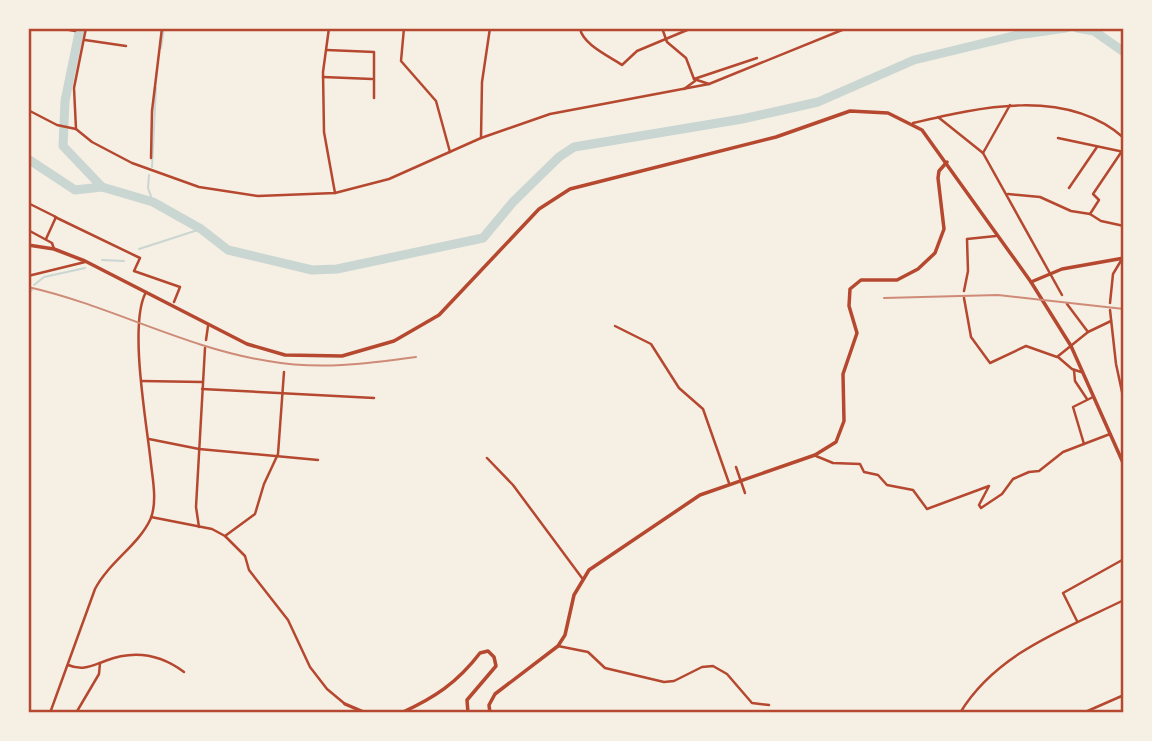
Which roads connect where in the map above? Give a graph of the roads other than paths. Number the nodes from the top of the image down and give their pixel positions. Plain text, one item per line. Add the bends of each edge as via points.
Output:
1 (59, 28) edge
2 (75, 28) edge
3 (86, 28) edge
4 (162, 28) edge
5 (329, 28) edge
6 (404, 28) edge
7 (490, 28) edge
8 (580, 28) edge
9 (662, 28) edge
10 (692, 28) edge
11 (847, 28) edge
12 (841, 29) edge
13 (665, 39) junction
14 (85, 40) junction
15 (127, 46) dead end
16 (327, 50) junction
17 (757, 58) dead end
18 (741, 64) junction
19 (757, 67) junction
20 (323, 77) junction
21 (373, 79) junction
22 (695, 80) junction
23 (709, 84) junction
24 (683, 91) junction
25 (374, 98) dead end
26 (1010, 105) junction
27 (28, 110) edge
28 (938, 117) junction
29 (912, 123) junction
30 (74, 128) junction
31 (481, 138) junction
32 (1058, 138) dead end
33 (1124, 138) edge
34 (1098, 146) junction
35 (1123, 151) edge
36 (450, 152) junction
37 (983, 153) junction
38 (151, 158) dead end
39 (947, 162) junction
40 (1069, 188) dead end
41 (335, 193) junction
42 (1008, 194) junction
43 (28, 203) edge
44 (1090, 214) junction
45 (55, 217) junction
46 (1124, 226) edge
47 (28, 230) edge
48 (996, 236) junction
49 (46, 239) junction
50 (28, 245) edge
51 (54, 249) junction
52 (1123, 259) edge
53 (85, 261) junction
54 (1051, 272) junction
55 (28, 276) edge
56 (1031, 282) junction
57 (964, 290) dead end
58 (145, 295) junction
59 (1062, 295) dead end
60 (964, 298) dead end
61 (174, 302) dead end
62 (1110, 303) dead end
63 (1067, 304) dead end
64 (1110, 310) dead end
65 (1111, 321) junction
66 (208, 326) junction
67 (615, 326) dead end
68 (1088, 332) junction
69 (206, 340) dead end
70 (1071, 346) junction
71 (205, 348) dead end
72 (1057, 357) junction
73 (1074, 370) junction
74 (284, 372) dead end
75 (1085, 373) junction
76 (142, 381) junction
77 (203, 382) junction
78 (202, 389) junction
79 (283, 394) junction
80 (1094, 396) junction
81 (374, 398) dead end
82 (1087, 399) junction
83 (1124, 401) edge
84 (1110, 434) junction
85 (149, 439) junction
86 (1084, 444) junction
87 (199, 449) junction
88 (278, 454) junction
89 (815, 455) junction
90 (487, 458) dead end
91 (318, 460) dead end
92 (1124, 465) edge
93 (736, 467) dead end
94 (729, 483) junction
95 (745, 493) dead end
96 (151, 517) junction
97 (199, 527) junction
98 (225, 536) junction
99 (1124, 559) edge
100 (582, 578) junction
101 (1124, 600) edge
102 (1077, 622) junction
103 (558, 646) junction
104 (100, 663) junction
105 (68, 665) junction
106 (184, 672) dead end
107 (1124, 695) edge
108 (345, 704) joint
109 (769, 705) dead end
110 (50, 713) edge
111 (76, 713) edge
112 (366, 713) edge
113 (401, 713) edge
114 (468, 713) edge
115 (490, 713) edge
116 (960, 713) edge
117 (1083, 713) edge

1 - 2 street
3 - 14 street
4 - 38 street
5 - 16 street
6 - 36 street via 401,61 436,101
7 - 31 street via 482,82
8 - 13 street via 587,41 622,65 636,51
9 - 13 street
10 - 13 street
11 - 12 street
12 - 19 street
13 - 22 street via 684,55
14 - 15 street
14 - 30 street via 73,94
16 - 20 street
16 - 21 street via 374,52
17 - 18 street
18 - 19 street
18 - 22 street
19 - 23 street
20 - 21 street
20 - 41 street via 324,143
21 - 25 street
22 - 23 street
22 - 24 street
23 - 24 street
24 - 31 street via 564,111
26 - 28 street
26 - 33 street via 1067,110
26 - 37 street
27 - 30 street via 59,126
28 - 29 street
28 - 37 street
29 - 39 street
29 - 66 street via 876,110 850,111 776,137 570,189 539,209 455,302 419,328 369,351 285,357
30 - 41 street via 132,163 212,191 279,197
31 - 36 street
32 - 34 street
34 - 35 street
34 - 40 street
35 - 44 street via 1093,194 1099,200
36 - 41 street via 389,179
37 - 42 street
39 - 48 street
39 - 89 street via 938,178 944,229 935,253 909,275 897,280 861,280 850,289 849,306 857,333 843,374 844,421 836,442
42 - 44 street via 1029,194
42 - 54 street
43 - 45 street
44 - 46 street
45 - 49 street
45 - 61 street via 140,258 134,271 180,287
47 - 49 street
48 - 56 street
48 - 57 street via 967,239
49 - 51 street
50 - 51 street
51 - 53 street
52 - 54 street
52 - 62 street via 1113,274
53 - 55 street
53 - 58 street
54 - 56 street
54 - 59 street
56 - 70 street
58 - 66 street
58 - 76 street via 139,329
60 - 72 street via 971,337 990,363 1027,346
63 - 68 street
64 - 65 street
65 - 68 street
65 - 83 street
66 - 69 street
67 - 94 street via 651,344 680,388 703,408
68 - 70 street
70 - 72 street
70 - 75 street
71 - 77 street
72 - 73 street
73 - 75 street
73 - 82 street
74 - 79 street
75 - 80 street
76 - 77 street
76 - 85 street
77 - 78 street
78 - 79 street
78 - 87 street
79 - 81 street
79 - 88 street
80 - 82 street
80 - 84 street
82 - 86 street via 1073,407
84 - 86 street
84 - 92 street
85 - 87 street
85 - 96 street via 154,488
86 - 89 street via 1063,452 1039,471 1013,479 1002,494 981,508 989,486 927,509 913,490 887,485 878,475 864,472 860,464 833,463
87 - 88 street
87 - 97 street
88 - 91 street
88 - 98 street via 255,514
89 - 94 street
90 - 100 street via 513,485
93 - 95 street
94 - 100 street via 666,516
96 - 97 street
96 - 105 street via 103,573
97 - 98 street
98 - 108 street via 245,556 249,570 288,620 310,667
99 - 102 street via 1063,593
100 - 103 street
101 - 102 street
102 - 116 street via 1016,655
103 - 109 street via 588,652 605,668 664,682 713,666 727,674 752,703
103 - 115 street via 495,695
104 - 105 street via 82,668
104 - 106 street via 144,654
104 - 111 street via 97,679
105 - 110 street
107 - 117 street
108 - 112 street
113 - 114 street via 434,698 461,678 480,653 488,651 496,666 467,700

